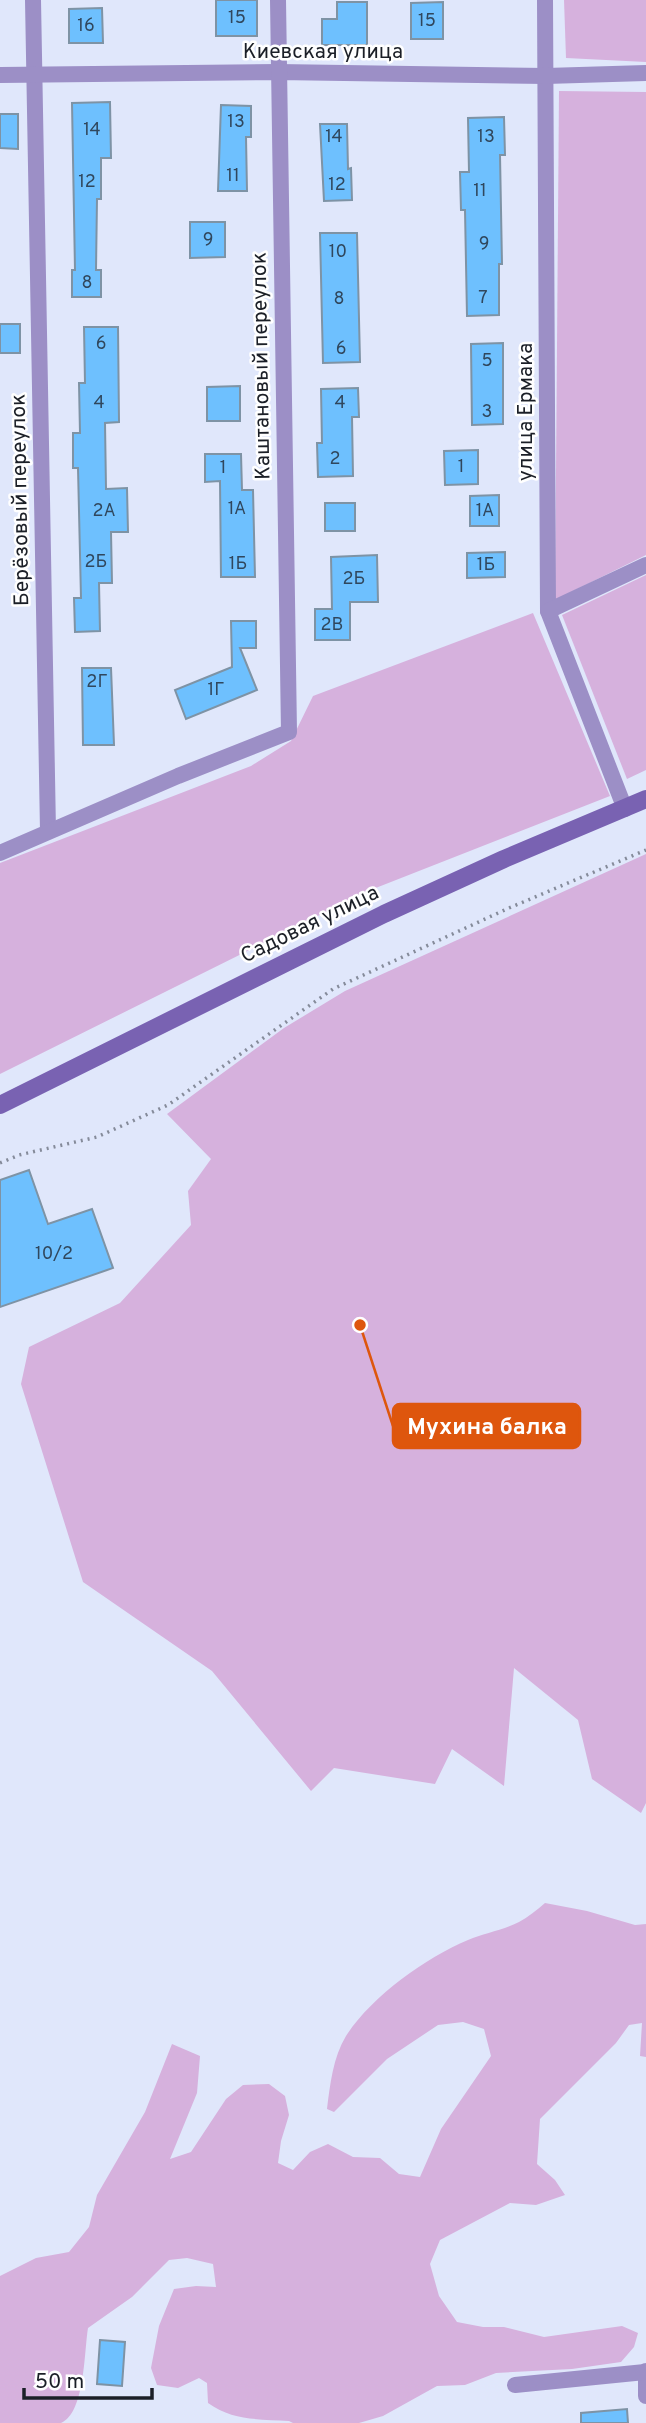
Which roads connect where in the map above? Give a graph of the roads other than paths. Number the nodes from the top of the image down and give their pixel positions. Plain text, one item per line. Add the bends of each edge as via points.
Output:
1 (33, 0) edge
2 (278, 0) edge
3 (545, 0) edge
4 (278, 72) junction
5 (646, 73) edge
6 (0, 75) edge
7 (33, 75) junction
8 (546, 76) junction
9 (646, 565) edge
10 (548, 611) junction
11 (646, 799) edge
12 (625, 809) junction
13 (48, 831) junction
14 (0, 853) edge
15 (0, 1105) edge
16 (646, 2371) edge
17 (514, 2385) dead end
18 (646, 2396) edge

1 - 7 street, Берёзовый переулок
2 - 4 street, Каштановый переулок
3 - 8 street, улица Ермака
4 - 7 street, Киевская улица
4 - 8 street, Киевская улица
4 - 13 street, Каштановый переулок via 289,732
5 - 8 street, Киевская улица
6 - 7 street, Киевская улица
7 - 13 street, Берёзовый переулок
8 - 10 street, улица Ермака
9 - 10 street
10 - 12 street, улица Ермака
11 - 12 main road, Садовая улица
12 - 15 main road, Садовая улица via 384,914
13 - 14 street
16 - 17 street
16 - 18 street

